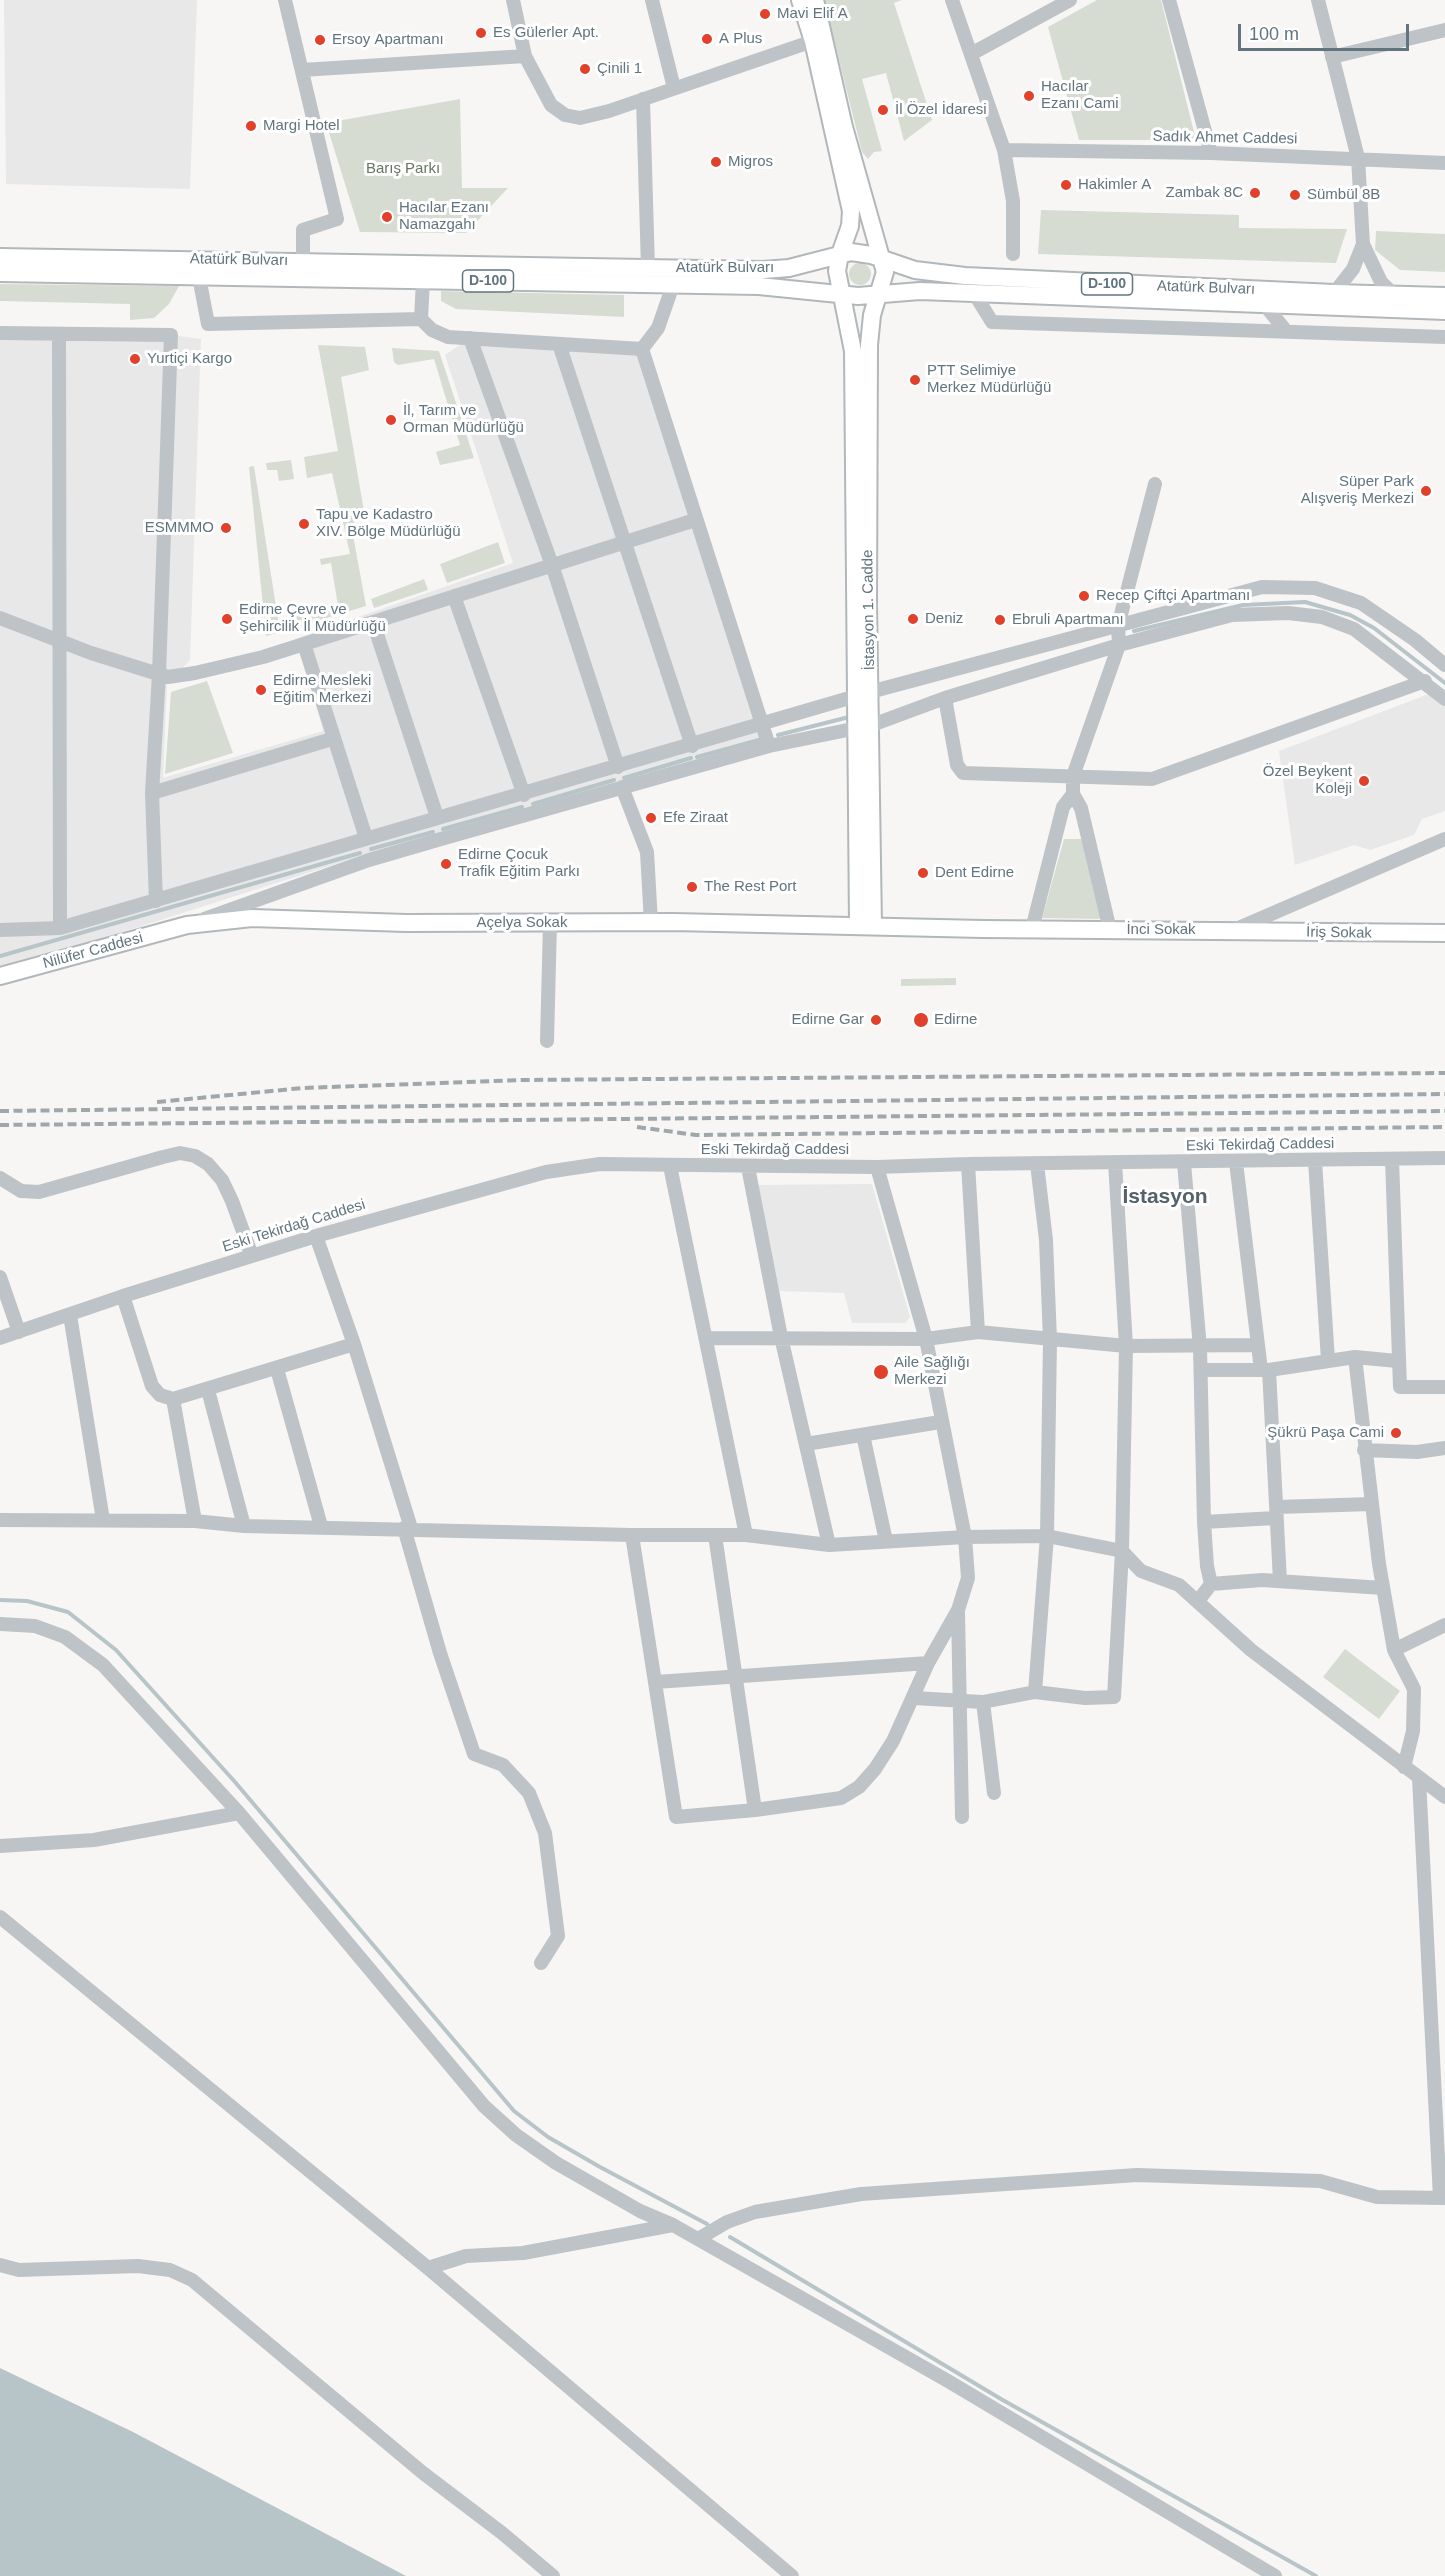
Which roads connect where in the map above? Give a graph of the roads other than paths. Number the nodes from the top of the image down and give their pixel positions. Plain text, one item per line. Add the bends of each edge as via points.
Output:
1 (285, 0) edge
2 (513, 0) edge
3 (652, 0) edge
4 (800, 0) edge
5 (814, 0) edge
6 (952, 0) edge
7 (1070, 0) edge
8 (1169, 0) edge
9 (1318, 0) edge
10 (1445, 30) edge
11 (813, 41) junction
12 (971, 54) junction
13 (525, 56) junction
14 (1332, 57) junction
15 (302, 70) junction
16 (674, 88) junction
17 (643, 99) junction
18 (1004, 150) junction
19 (1211, 153) junction
20 (1358, 158) junction
21 (1445, 163) edge
22 (1363, 244) junction
23 (840, 254) junction
24 (1013, 254) dead end
25 (0, 257) edge
26 (882, 260) junction
27 (303, 261) junction
28 (648, 268) junction
29 (0, 273) edge
30 (199, 277) junction
31 (423, 280) junction
32 (673, 285) junction
33 (974, 293) junction
34 (1334, 293) junction
35 (842, 294) junction
36 (877, 294) junction
37 (1394, 294) junction
38 (1445, 296) edge
39 (1264, 304) junction
40 (1445, 311) edge
41 (420, 319) junction
42 (1286, 331) junction
43 (0, 333) edge
44 (59, 334) junction
45 (1445, 337) edge
46 (470, 338) junction
47 (559, 344) junction
48 (642, 349) junction
49 (1155, 484) dead end
50 (695, 520) junction
51 (626, 542) junction
52 (552, 565) junction
53 (454, 596) junction
54 (0, 618) edge
55 (373, 622) junction
56 (1118, 626) junction
57 (60, 641) junction
58 (304, 644) junction
59 (1119, 645) junction
60 (1445, 664) edge
61 (159, 674) junction
62 (1425, 681) junction
63 (863, 695) junction
64 (945, 698) junction
65 (1445, 699) edge
66 (763, 724) junction
67 (864, 726) junction
68 (332, 739) junction
69 (692, 746) junction
70 (769, 746) junction
71 (618, 767) junction
72 (1073, 776) junction
73 (622, 787) junction
74 (152, 793) junction
75 (1073, 794) junction
76 (524, 795) junction
77 (437, 817) junction
78 (366, 838) junction
79 (1445, 839) edge
80 (156, 901) junction
81 (550, 923) junction
82 (651, 923) junction
83 (187, 925) junction
84 (866, 925) junction
85 (60, 927) junction
86 (1032, 929) junction
87 (0, 930) edge
88 (1110, 930) junction
89 (1234, 930) junction
90 (1445, 933) edge
91 (0, 976) edge
92 (547, 1041) dead end
93 (1445, 1158) edge
94 (1392, 1159) junction
95 (1315, 1161) junction
96 (1115, 1162) junction
97 (1236, 1162) junction
98 (1184, 1163) junction
99 (968, 1164) junction
100 (1036, 1164) junction
101 (670, 1166) junction
102 (748, 1167) junction
103 (877, 1167) junction
104 (0, 1178) edge
105 (316, 1236) junction
106 (252, 1256) junction
107 (0, 1277) edge
108 (123, 1296) junction
109 (70, 1315) junction
110 (19, 1332) junction
111 (978, 1332) junction
112 (781, 1336) junction
113 (0, 1338) edge
114 (708, 1338) junction
115 (926, 1340) junction
116 (1050, 1340) junction
117 (354, 1344) junction
118 (1257, 1345) junction
119 (1126, 1346) junction
120 (1200, 1348) junction
121 (1355, 1357) junction
122 (1328, 1360) junction
123 (1397, 1361) junction
124 (277, 1369) junction
125 (1201, 1370) junction
126 (1265, 1370) junction
127 (1445, 1386) edge
128 (208, 1390) junction
129 (173, 1399) junction
130 (940, 1422) junction
131 (863, 1435) junction
132 (806, 1444) junction
133 (1364, 1450) junction
134 (1444, 1450) edge
135 (1372, 1504) junction
136 (1276, 1512) junction
137 (0, 1520) edge
138 (103, 1520) junction
139 (195, 1521) junction
140 (1204, 1522) junction
141 (244, 1526) junction
142 (321, 1526) junction
143 (407, 1528) junction
144 (632, 1535) junction
145 (715, 1535) junction
146 (746, 1535) junction
147 (1047, 1536) junction
148 (965, 1537) junction
149 (886, 1541) junction
150 (829, 1545) junction
151 (1122, 1551) junction
152 (1280, 1581) junction
153 (1211, 1584) junction
154 (1383, 1588) junction
155 (1198, 1600) junction
156 (958, 1610) junction
157 (0, 1624) edge
158 (1445, 1625) edge
159 (1394, 1650) junction
160 (928, 1663) junction
161 (735, 1676) junction
162 (657, 1682) junction
163 (1035, 1692) junction
164 (914, 1698) junction
165 (960, 1701) junction
166 (983, 1702) junction
167 (1404, 1767) junction
168 (1419, 1778) junction
169 (994, 1793) dead end
170 (1445, 1797) edge
171 (755, 1810) junction
172 (239, 1813) junction
173 (962, 1817) dead end
174 (0, 1846) edge
175 (0, 1917) edge
176 (541, 1963) dead end
177 (1442, 2198) edge
178 (673, 2225) junction
179 (698, 2239) junction
180 (0, 2265) edge
181 (428, 2268) junction
182 (553, 2576) edge
183 (792, 2576) edge
184 (1275, 2576) edge

1 - 15 street
2 - 13 street
3 - 16 street
4 - 11 main road
5 - 26 main road via 871,232
6 - 12 street
7 - 12 street
8 - 19 street
9 - 14 street
10 - 14 street
11 - 16 street
11 - 23 main road via 850,199 850,226
12 - 18 street
13 - 15 street
13 - 17 street via 551,105 564,115 580,118
14 - 20 street
15 - 27 street via 337,219 303,230
16 - 17 street
17 - 28 street
18 - 19 street, Sadık Ahmet Caddesi
18 - 24 street via 1013,201
19 - 20 street, Sadık Ahmet Caddesi
20 - 21 street, Sadık Ahmet Caddesi
20 - 22 street
22 - 34 street via 1353,269
22 - 37 street via 1381,282
23 - 26 main road, Atatürk Bulvarı / D-100 via 851,252
23 - 28 main road, Atatürk Bulvarı / D-100 via 780,269
23 - 35 main road via 837,272
25 - 27 main road, Atatürk Bulvarı / D-100
26 - 34 main road, Atatürk Bulvarı / D-100 via 915,270 964,276
26 - 36 main road via 885,272
27 - 28 main road, Atatürk Bulvarı / D-100
29 - 30 main road, Atatürk Bulvarı / D-100
30 - 31 main road, Atatürk Bulvarı / D-100
30 - 41 street via 208,324
31 - 32 main road, Atatürk Bulvarı / D-100
31 - 41 street
32 - 35 main road, Atatürk Bulvarı / D-100 via 793,288
32 - 48 street via 658,328
33 - 36 main road, Atatürk Bulvarı / D-100
33 - 39 main road, Atatürk Bulvarı / D-100
33 - 42 street via 992,322
34 - 37 main road, Atatürk Bulvarı / D-100
35 - 36 main road, Atatürk Bulvarı / D-100
35 - 63 main road, İstasyon 1. Cadde via 853,351
36 - 63 main road, İstasyon 1. Cadde via 869,345
37 - 38 main road, Atatürk Bulvarı / D-100
39 - 40 main road, Atatürk Bulvarı / D-100
39 - 42 street
41 - 46 street via 448,337
42 - 45 street
43 - 44 street
44 - 57 street
44 - 61 street via 171,335
46 - 47 street
46 - 52 street
47 - 48 street
47 - 51 street
48 - 50 street
49 - 56 street
50 - 51 street
50 - 66 street
51 - 52 street
51 - 69 street
52 - 53 street
52 - 71 street
53 - 55 street
53 - 76 street
54 - 57 street
55 - 58 street
55 - 77 street
56 - 59 street
56 - 60 street via 1262,587 1315,588 1361,603
56 - 63 street
57 - 61 street
57 - 85 street
58 - 61 street via 195,674
58 - 68 street
59 - 62 street via 1232,615 1288,613 1322,617 1354,629
59 - 64 street
59 - 72 street
61 - 74 street
62 - 65 street
62 - 72 street via 1152,778
63 - 66 street
63 - 67 main road, İstasyon 1. Cadde
64 - 67 street
64 - 72 street via 957,765 963,773
66 - 69 street
66 - 70 street
67 - 70 street
67 - 84 main road, İstasyon 1. Cadde
68 - 74 street
68 - 78 street
69 - 71 street
70 - 73 street
71 - 76 street
72 - 75 street
73 - 82 street via 647,852
73 - 83 street via 369,860
74 - 80 street
75 - 86 street via 1063,807
75 - 88 street via 1081,808
76 - 77 street
77 - 78 street
78 - 80 street
79 - 89 street, İnci Sokak
80 - 85 street
81 - 82 main road, Açelya Sokak
81 - 83 main road, Açelya Sokak via 252,918
81 - 92 street
82 - 84 main road, Açelya Sokak
83 - 91 main road, Nilüfer Caddesi
84 - 86 main road, İnci Sokak
85 - 87 street
86 - 88 main road, İnci Sokak
88 - 89 main road, İnci Sokak
89 - 90 main road, İriş Sokak
93 - 94 street, Eski Tekirdağ Caddesi
94 - 95 street, Eski Tekirdağ Caddesi
94 - 123 street
95 - 97 street, Eski Tekirdağ Caddesi
95 - 122 street
96 - 98 street, Eski Tekirdağ Caddesi
96 - 100 street, Eski Tekirdağ Caddesi
96 - 119 street
97 - 98 street, Eski Tekirdağ Caddesi
97 - 118 street
98 - 120 street
99 - 100 street, Eski Tekirdağ Caddesi
99 - 103 street, Eski Tekirdağ Caddesi
99 - 111 street
100 - 116 street via 1046,1240
101 - 102 street, Eski Tekirdağ Caddesi
101 - 105 street, Eski Tekirdağ Caddesi via 600,1164 546,1172
101 - 114 street
102 - 103 street, Eski Tekirdağ Caddesi
102 - 112 street
103 - 115 street
104 - 106 street via 21,1191 39,1192 180,1153 195,1156 222,1180
105 - 106 street, Eski Tekirdağ Caddesi
105 - 117 street
106 - 108 street, Eski Tekirdağ Caddesi
107 - 110 street
108 - 109 street, Eski Tekirdağ Caddesi
108 - 129 street via 152,1386 160,1395
109 - 110 street, Eski Tekirdağ Caddesi
109 - 138 street
110 - 113 street, Eski Tekirdağ Caddesi
111 - 115 street
111 - 116 street
112 - 114 street
112 - 115 street
112 - 132 street
114 - 146 street
115 - 130 street
116 - 119 street
116 - 147 street
117 - 124 street
117 - 143 street
118 - 120 street
118 - 126 street
119 - 120 street
119 - 151 street
120 - 125 street
121 - 122 street
121 - 123 street
121 - 133 street
122 - 126 street
123 - 127 street via 1400,1387
124 - 128 street
124 - 142 street
125 - 126 street
125 - 140 street
126 - 136 street
128 - 129 street
128 - 141 street
129 - 139 street
130 - 131 street
130 - 148 street
131 - 132 street
131 - 149 street
132 - 150 street
133 - 134 street
133 - 135 street
135 - 136 street
135 - 154 street
136 - 140 street
136 - 152 street
137 - 138 street
138 - 139 street
139 - 141 street
140 - 153 street
141 - 142 street
142 - 143 street
143 - 144 street
143 - 176 street via 440,1653 474,1754 503,1765 529,1793 545,1833 558,1936
144 - 145 street
144 - 162 street
145 - 146 street
145 - 161 street
146 - 150 street
147 - 148 street
147 - 151 street
147 - 163 street
148 - 149 street
148 - 156 street via 968,1578
149 - 150 street
151 - 155 street via 1141,1571 1179,1585
151 - 163 street via 1114,1697
152 - 153 street
152 - 154 street
153 - 155 street
154 - 159 street
155 - 167 street via 1251,1650
156 - 160 street
156 - 165 street
157 - 172 street via 45,1629 103,1665
158 - 159 street
159 - 167 street via 1414,1689 1413,1731
160 - 161 street
160 - 164 street
161 - 162 street
161 - 171 street
162 - 171 street via 676,1816
163 - 166 street
164 - 165 street
164 - 171 street via 887,1750 859,1787 841,1798
165 - 166 street
165 - 173 street
166 - 169 street
167 - 168 street
168 - 170 street
168 - 177 street
172 - 174 street via 94,1840
172 - 178 street via 484,2106 556,2163 640,2211
175 - 181 street
177 - 179 street via 1377,2197 1320,2181 1137,2175 861,2194 755,2211
178 - 179 street
178 - 181 street via 523,2253 466,2256
179 - 184 street via 948,2380
180 - 182 street via 19,2270 138,2266 170,2270 192,2280
181 - 183 street

